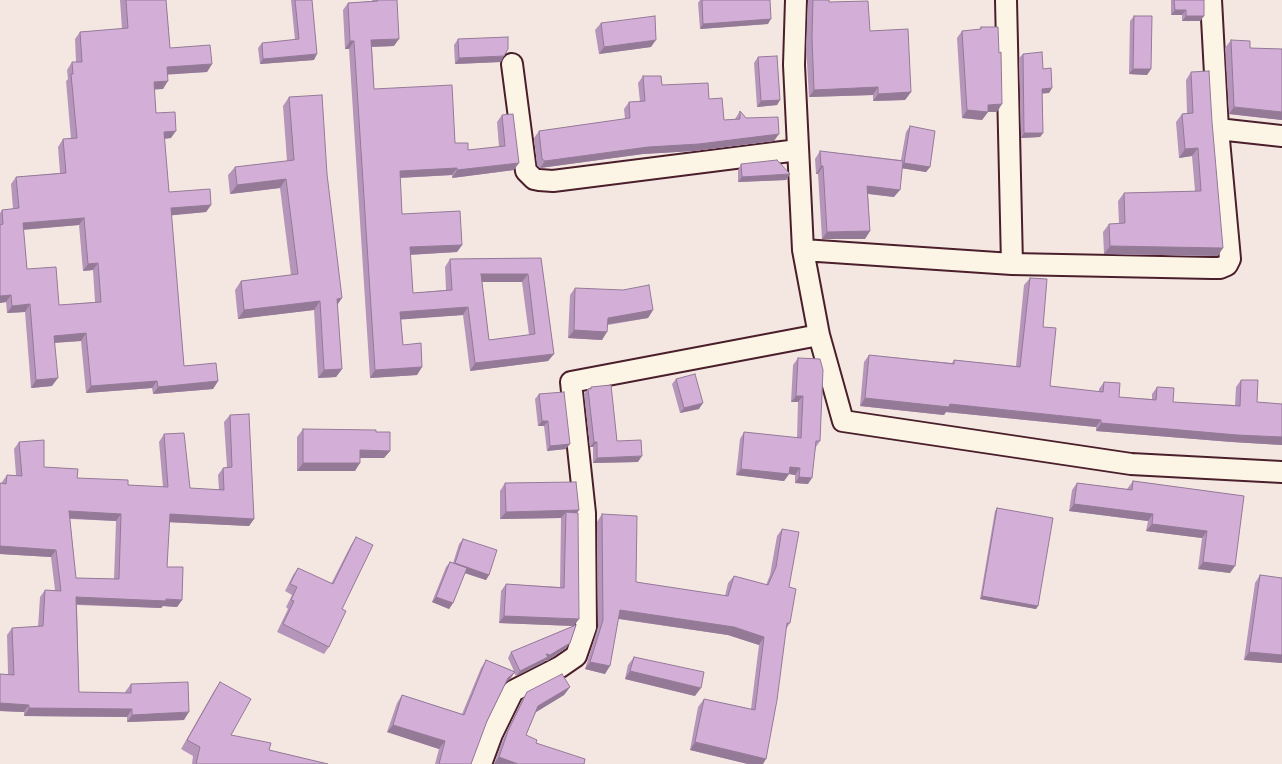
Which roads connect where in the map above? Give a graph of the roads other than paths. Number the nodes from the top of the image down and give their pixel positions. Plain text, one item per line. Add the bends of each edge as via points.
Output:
1 (796, 0) edge
2 (1006, 0) edge
3 (1211, 0) edge
4 (512, 64) dead end
5 (1218, 129) junction
6 (1282, 136) edge
7 (798, 150) junction
8 (803, 250) junction
9 (1012, 264) junction
10 (819, 335) junction
11 (1282, 472) edge
12 (481, 764) edge

1 - 7 street via 794,65
2 - 9 street
3 - 5 street
4 - 7 street via 524,163 526,172 534,179 553,182
5 - 6 street
5 - 9 street via 1230,258 1227,265 1212,268
7 - 8 street
8 - 9 street
8 - 10 street
10 - 11 street via 843,421 1130,464
10 - 12 street via 571,382 584,513 586,627 576,656 513,691

